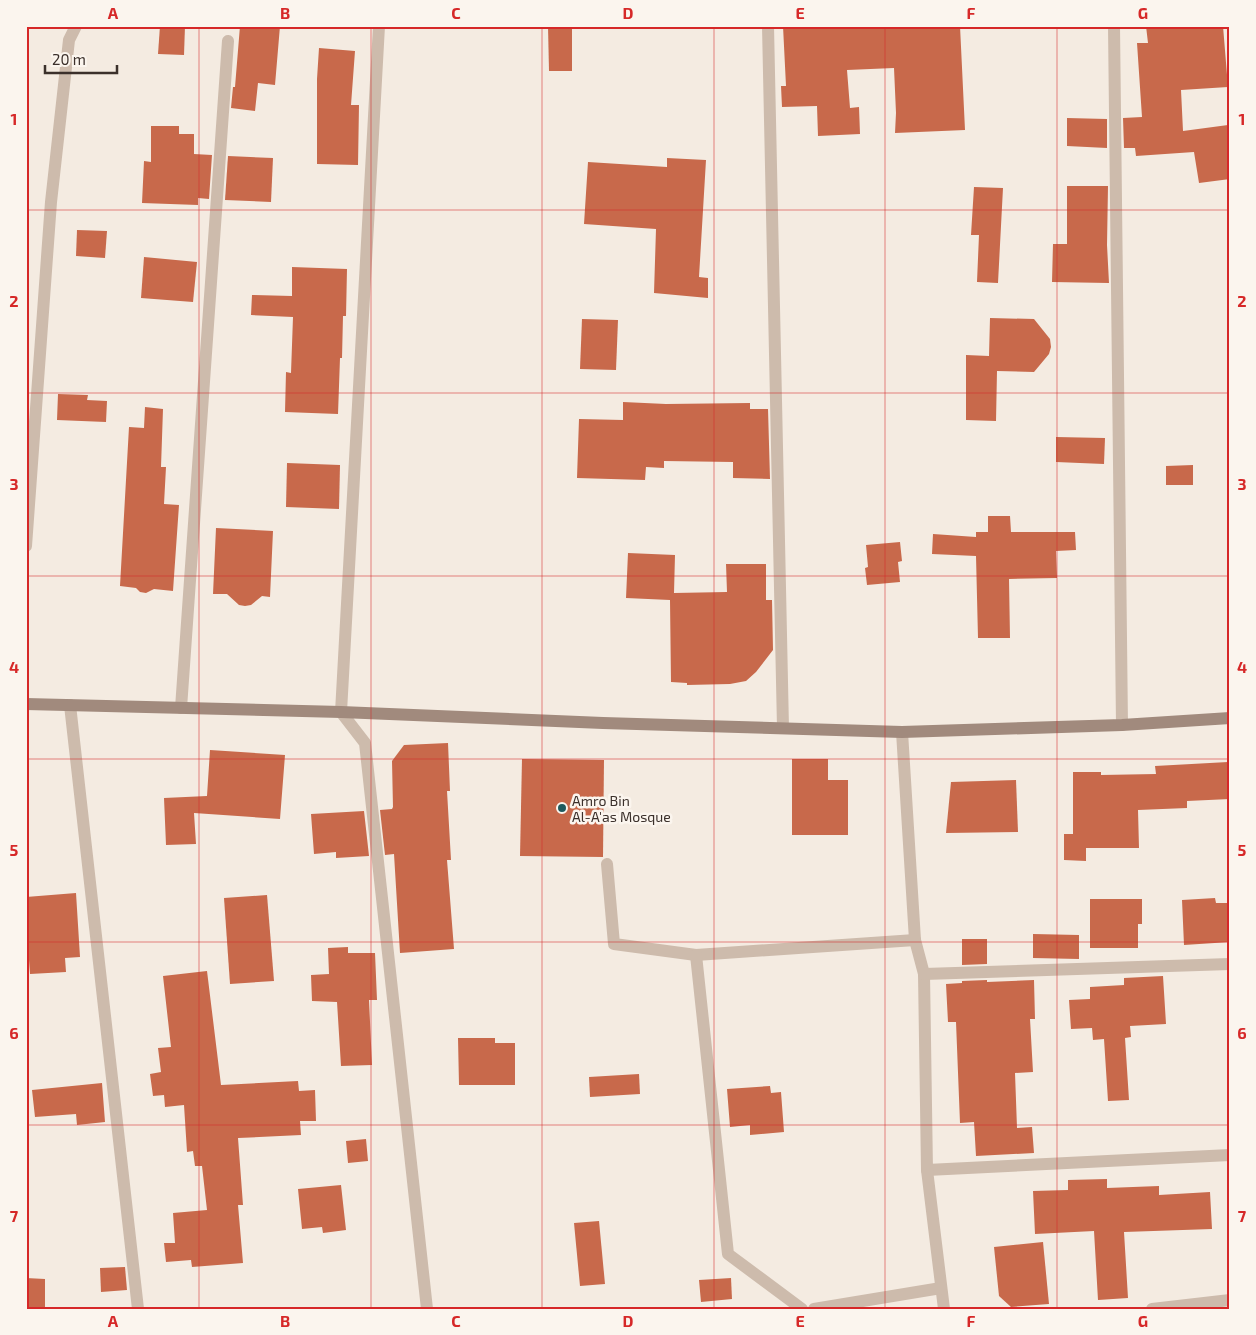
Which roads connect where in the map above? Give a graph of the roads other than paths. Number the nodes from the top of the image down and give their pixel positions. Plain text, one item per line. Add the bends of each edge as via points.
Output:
1 (76, 26) edge
2 (379, 26) edge
3 (768, 26) edge
4 (1114, 26) edge
5 (228, 41) dead end
6 (26, 546) edge
7 (26, 704) edge
8 (70, 705) junction
9 (181, 708) junction
10 (341, 712) junction
11 (1230, 718) edge
12 (1122, 725) junction
13 (783, 728) junction
14 (902, 732) junction
15 (607, 864) dead end
16 (915, 940) junction
17 (696, 954) junction
18 (1230, 964) edge
19 (924, 974) junction
20 (1230, 1154) edge
21 (927, 1170) junction
22 (941, 1288) junction
23 (1230, 1300) edge
24 (138, 1309) edge
25 (427, 1309) edge
26 (802, 1309) edge
27 (814, 1309) edge
28 (944, 1309) edge
29 (1152, 1309) edge

1 - 6 street via 69,40 51,202
2 - 10 street
3 - 13 street
4 - 12 street
5 - 9 street
7 - 8 street
8 - 9 street
8 - 24 street
9 - 10 street
10 - 13 street via 603,724
10 - 25 street via 365,743
11 - 12 street
12 - 14 street
13 - 14 street
14 - 16 street
15 - 17 street via 614,944
16 - 17 street
16 - 19 street
17 - 26 street via 728,1254
18 - 19 street
19 - 21 street
20 - 21 street
21 - 22 street
22 - 27 street
22 - 28 street
23 - 29 street

